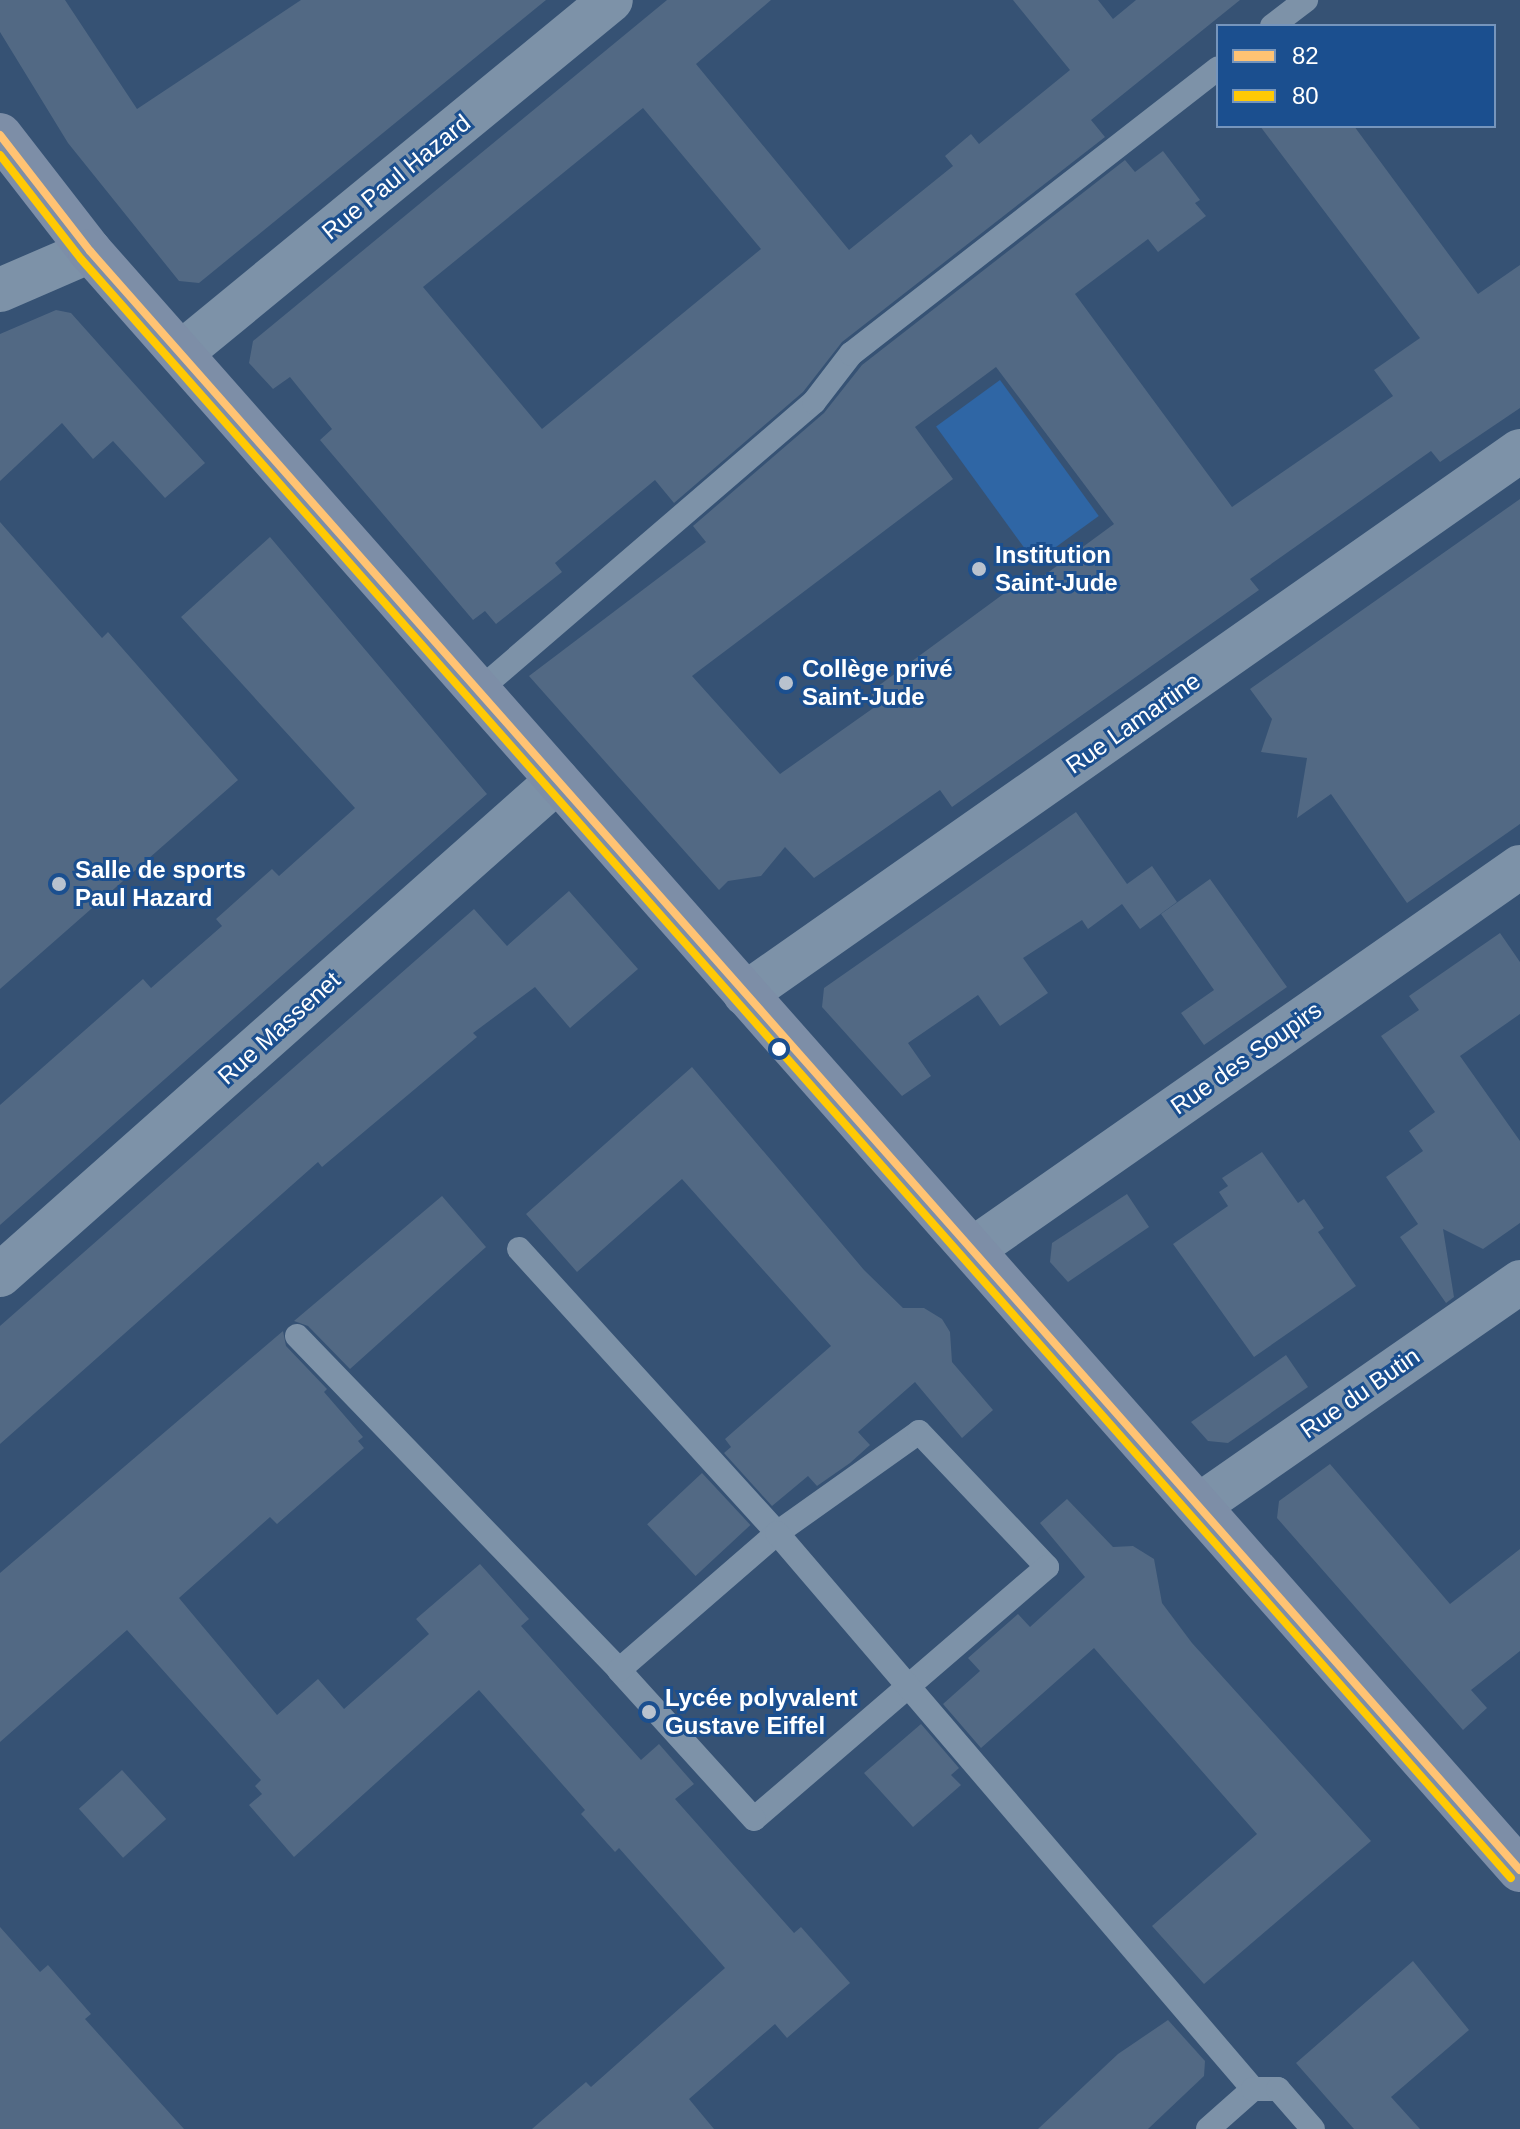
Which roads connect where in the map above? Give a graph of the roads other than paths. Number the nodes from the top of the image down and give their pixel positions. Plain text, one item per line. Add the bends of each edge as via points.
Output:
1 (611, 0) edge
2 (1306, 0) edge
3 (1275, 24) edge
4 (1216, 70) edge
5 (0, 135) edge
6 (90, 251) junction
7 (0, 290) edge
8 (181, 353) junction
9 (1520, 451) edge
10 (478, 691) junction
11 (557, 781) junction
12 (1520, 867) edge
13 (745, 994) junction
14 (519, 1249) dead end
15 (973, 1249) junction
16 (0, 1275) edge
17 (1520, 1282) edge
18 (297, 1336) dead end
19 (1201, 1504) junction
20 (777, 1533) junction
21 (619, 1670) junction
22 (909, 1688) junction
23 (1520, 1870) edge
24 (1253, 2089) junction
25 (1208, 2129) edge
26 (1313, 2129) edge

1 - 8 street, Rue Paul Hazard
2 - 3 lane
4 - 10 lane via 851,354 814,402
5 - 6 main road
6 - 7 street
6 - 8 main road
8 - 10 main road
9 - 13 street, Rue Lamartine
10 - 11 main road
11 - 13 main road
11 - 16 street, Rue Massenet
12 - 15 street, Rue des Soupirs
13 - 15 main road
14 - 20 lane
15 - 19 main road
17 - 19 street, Rue du Butin
18 - 21 lane
19 - 23 main road
20 - 21 lane
20 - 22 lane
20 - 22 lane via 919,1432 1047,1567
21 - 22 lane via 754,1819
22 - 24 lane
24 - 25 lane
24 - 26 lane via 1278,2089

